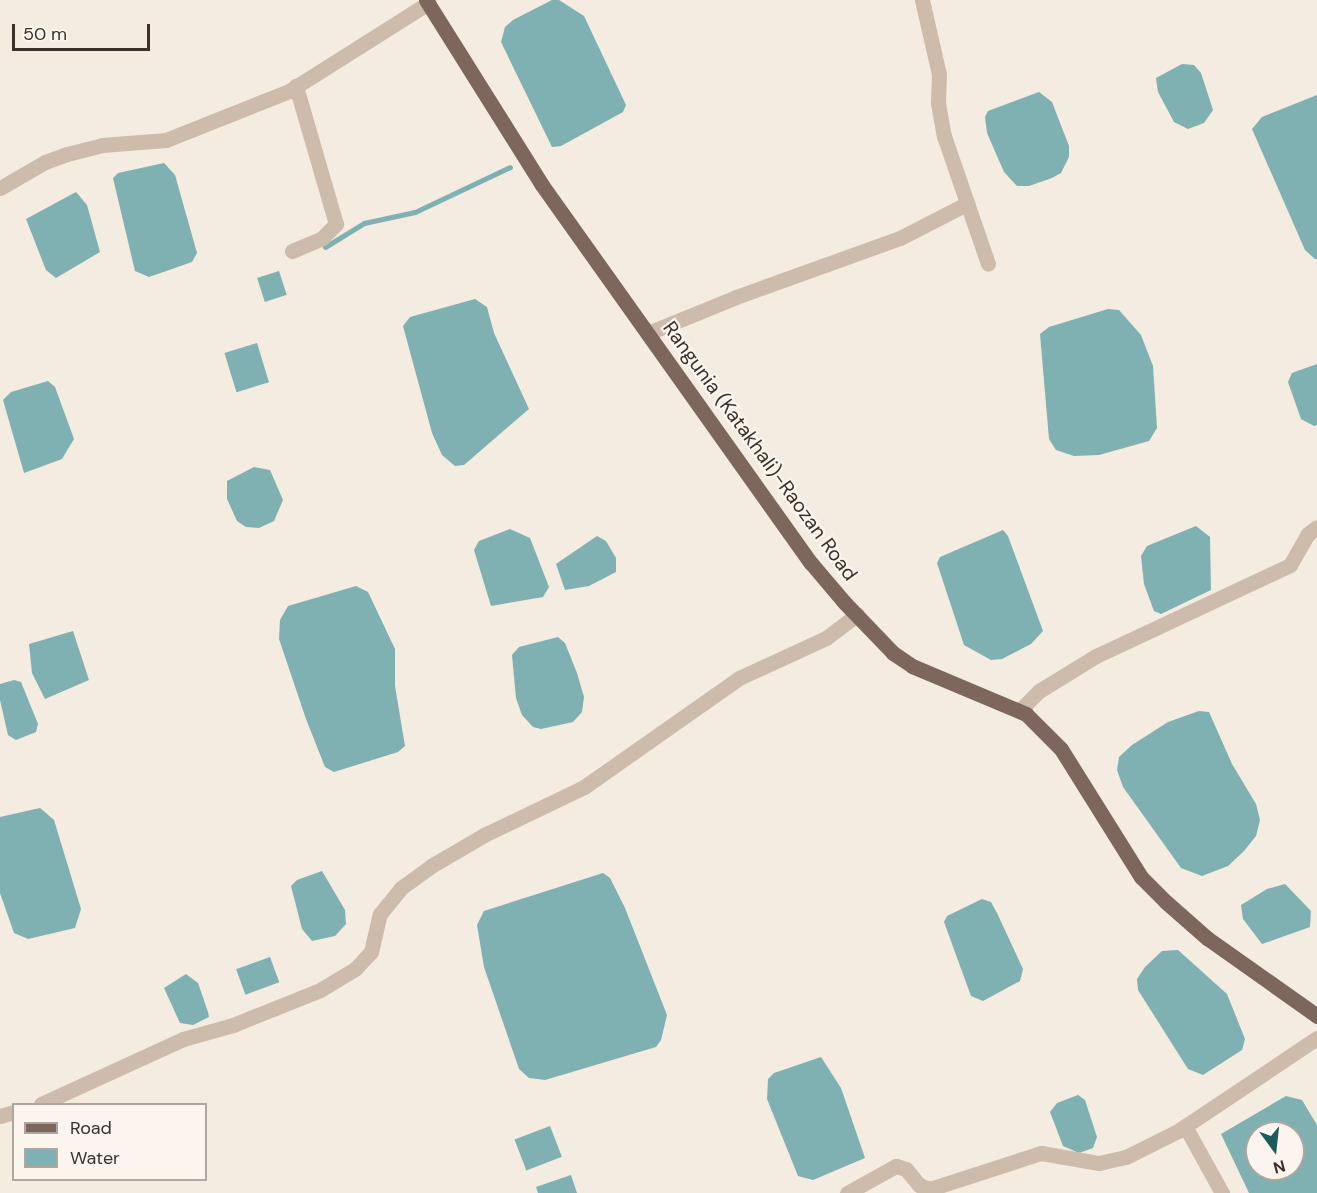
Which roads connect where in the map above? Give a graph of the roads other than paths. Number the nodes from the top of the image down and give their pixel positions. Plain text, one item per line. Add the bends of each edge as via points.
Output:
1 (922, 0) edge
2 (427, 2) edge
3 (296, 86) junction
4 (0, 188) edge
5 (968, 203) junction
6 (292, 251) dead end
7 (988, 264) dead end
8 (648, 333) junction
9 (1317, 527) edge
10 (857, 615) junction
11 (1019, 711) junction
12 (1317, 1016) edge
13 (1317, 1038) edge
14 (43, 1103) edge
15 (1185, 1126) junction
16 (847, 1193) edge
17 (1222, 1193) edge

1 - 5 street via 939,74 938,103 944,136
2 - 3 street
2 - 8 main road, Rangunia (Katakhali)-Raozan Road via 542,185
3 - 4 street via 165,140 102,145 67,154
3 - 6 street via 336,224 322,238
5 - 7 street
5 - 8 street via 900,238
8 - 10 main road, Rangunia (Katakhali)-Raozan Road via 811,563
9 - 11 street via 1308,534 1290,565 1096,656 1039,691
10 - 11 main road, Rangunia (Katakhali)-Raozan Road via 893,653 912,666
10 - 14 street via 826,638 739,678 584,787 484,835 431,866 401,888 380,914 371,952 355,969 320,990 183,1039
11 - 12 main road, Rangunia (Katakhali)-Raozan Road via 1061,749 1141,876 1166,902 1207,938
13 - 15 street
15 - 16 street via 1154,1146 1126,1157 1099,1162 1041,1153 930,1189 919,1185 906,1169 896,1166
15 - 17 street

